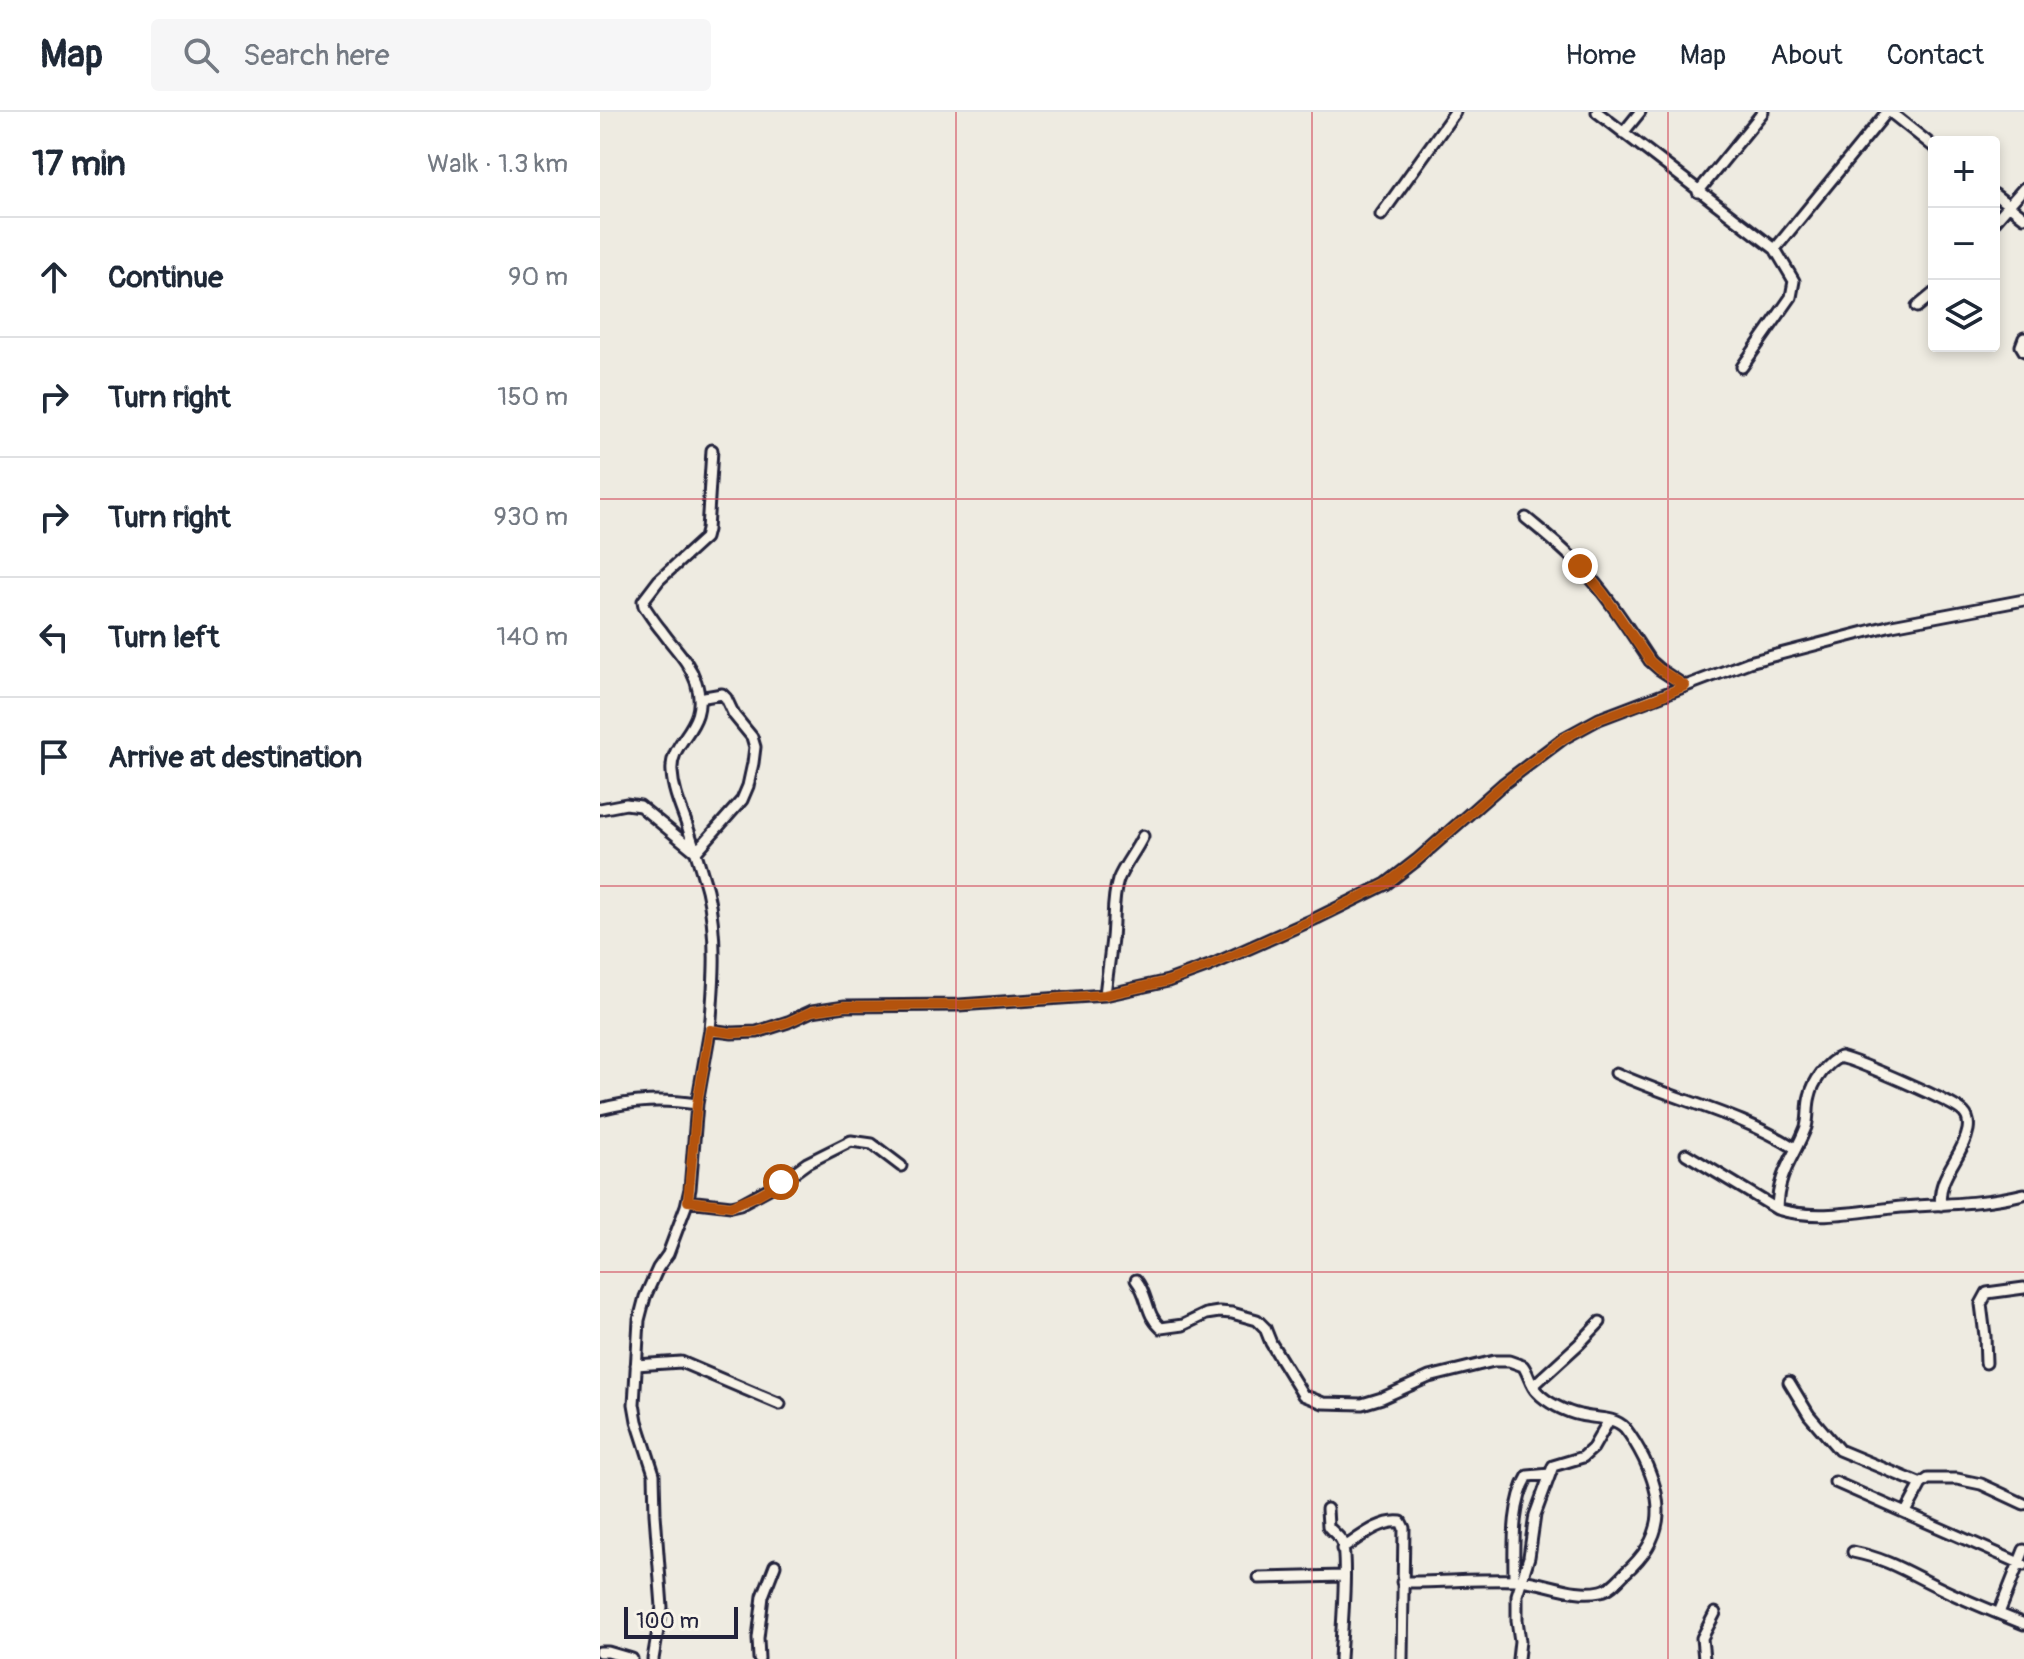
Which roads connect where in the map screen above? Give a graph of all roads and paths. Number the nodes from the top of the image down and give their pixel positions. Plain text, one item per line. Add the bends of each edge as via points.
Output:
1 (1455, 112) edge
2 (1597, 112) edge
3 (1640, 112) edge
4 (1763, 112) edge
5 (1889, 112) edge
6 (1623, 133) junction
7 (1928, 142) edge
8 (2024, 188) edge
9 (1698, 192) junction
10 (2000, 198) edge
11 (2009, 204) junction
12 (1381, 215) dead end
13 (2000, 215) edge
14 (2024, 217) edge
15 (1775, 249) junction
16 (1928, 298) edge
17 (1917, 307) dead end
18 (2024, 338) edge
19 (2024, 351) edge
20 (1742, 367) dead end
21 (712, 450) dead end
22 (1526, 518) dead end
23 (2024, 600) edge
24 (1685, 686) junction
25 (699, 698) junction
26 (600, 809) edge
27 (1143, 836) dead end
28 (696, 852) junction
29 (1105, 995) junction
30 (710, 1030) junction
31 (1616, 1073) dead end
32 (697, 1104) junction
33 (600, 1109) edge
34 (1795, 1148) junction
35 (1686, 1154) dead end
36 (901, 1166) dead end
37 (2024, 1194) edge
38 (688, 1201) junction
39 (1941, 1205) junction
40 (1777, 1209) junction
41 (1136, 1280) dead end
42 (2024, 1288) edge
43 (1600, 1322) dead end
44 (1986, 1363) dead end
45 (636, 1365) junction
46 (1789, 1382) dead end
47 (1533, 1386) junction
48 (780, 1404) dead end
49 (1609, 1420) junction
50 (1550, 1474) junction
51 (1835, 1482) dead end
52 (1921, 1484) junction
53 (2024, 1504) edge
54 (1327, 1509) dead end
55 (1906, 1512) junction
56 (1342, 1549) junction
57 (2024, 1550) edge
58 (1853, 1552) dead end
59 (2021, 1564) edge
60 (775, 1565) dead end
61 (1344, 1576) junction
62 (1259, 1578) dead end
63 (1517, 1580) junction
64 (1402, 1582) junction
65 (1715, 1613) dead end
66 (1999, 1613) junction
67 (2024, 1624) edge
68 (600, 1652) edge
69 (632, 1659) edge
70 (653, 1659) edge
71 (759, 1659) edge
72 (1340, 1659) edge
73 (1402, 1659) edge
74 (1518, 1659) edge
75 (1704, 1659) edge

1 - 12 street
2 - 6 street
3 - 6 street
4 - 9 street
5 - 7 street
5 - 15 street
6 - 9 street
8 - 11 street
9 - 15 street
10 - 11 street
11 - 13 street
11 - 14 street
15 - 20 street via 1794,281 1791,297
16 - 17 street
18 - 19 street
21 - 25 street via 705,538 643,601 685,658
22 - 24 street via 1580,566 1650,661
23 - 24 street via 1892,625 1749,662
24 - 29 street via 1564,738 1386,884 1209,966
25 - 28 street via 696,721 671,766
25 - 28 street via 722,694 755,747 742,800
26 - 28 street via 640,806
27 - 29 street via 1117,883
28 - 30 street via 716,958
29 - 30 street via 845,1006 812,1011 757,1032
30 - 32 street
31 - 34 street via 1741,1121
32 - 33 street via 648,1100
32 - 38 street
34 - 39 street via 1808,1120 1815,1084 1835,1059 1844,1058 1944,1101 1968,1119 1967,1136 1939,1193
34 - 40 street via 1780,1180
35 - 40 street
36 - 38 street via 872,1144 851,1141 740,1204
37 - 39 street
38 - 45 street via 645,1297
39 - 40 street via 1837,1214
41 - 47 street via 1152,1320 1161,1328 1219,1312 1257,1320 1303,1395 1323,1403 1362,1404 1429,1377 1494,1361 1523,1366
42 - 44 street via 1987,1293 1981,1304
43 - 47 street
45 - 48 street via 681,1362
45 - 70 street via 634,1404 654,1474 662,1607
46 - 52 street via 1839,1450
47 - 49 street via 1564,1410
49 - 50 street via 1593,1448 1583,1457 1553,1466
49 - 63 street via 1616,1420 1632,1439 1657,1494 1657,1520 1647,1550 1603,1591
50 - 63 street via 1535,1515 1529,1557
50 - 63 street via 1528,1476 1521,1492 1514,1546
51 - 55 street
52 - 53 street via 1957,1479
52 - 55 street
54 - 56 street via 1328,1526
55 - 59 street
56 - 61 street
56 - 64 street via 1372,1530 1401,1522
57 - 59 street
58 - 66 street via 1894,1563
59 - 66 street
60 - 71 street via 763,1596
61 - 62 street
61 - 72 street
63 - 64 street
63 - 74 street
64 - 73 street
65 - 75 street via 1702,1638
66 - 67 street
68 - 69 street

